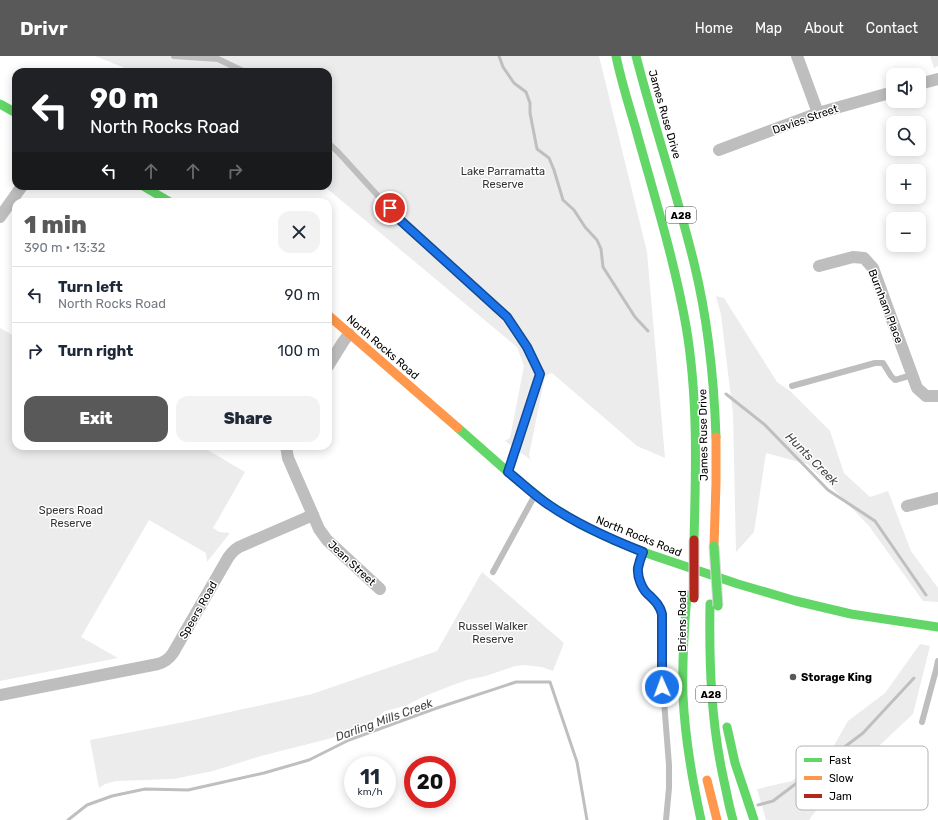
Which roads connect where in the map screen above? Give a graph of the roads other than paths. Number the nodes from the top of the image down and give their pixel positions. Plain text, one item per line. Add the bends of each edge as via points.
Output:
1 (174, 56) edge
2 (616, 56) edge
3 (636, 56) edge
4 (797, 56) edge
5 (237, 68) edge
6 (938, 79) edge
7 (926, 82) edge
8 (886, 94) edge
9 (0, 104) edge
10 (12, 111) edge
11 (818, 113) junction
12 (332, 147) edge
13 (719, 150) dead end
14 (149, 190) edge
15 (163, 198) edge
16 (12, 200) edge
17 (0, 217) edge
18 (819, 266) dead end
19 (332, 319) edge
20 (349, 334) junction
21 (332, 360) edge
22 (912, 375) junction
23 (792, 386) dead end
24 (932, 396) edge
25 (287, 450) edge
26 (508, 472) junction
27 (535, 494) junction
28 (938, 498) edge
29 (907, 506) dead end
30 (313, 515) junction
31 (694, 540) joint
32 (643, 552) junction
33 (493, 572) dead end
34 (380, 589) dead end
35 (690, 597) junction
36 (714, 605) junction
37 (694, 619) dead end
38 (938, 627) edge
39 (719, 650) dead end
40 (938, 661) edge
41 (0, 695) edge
42 (725, 717) dead end
43 (922, 722) dead end
44 (706, 774) dead end
45 (666, 820) edge
46 (701, 820) edge
47 (717, 820) edge
48 (733, 820) edge
49 (754, 820) edge

1 - 5 lane via 218,59
2 - 31 main road, James Ruse Drive / A28 via 672,258 688,338 696,419
3 - 36 main road, James Ruse Drive / A28, bridge via 692,254 708,332 716,432
4 - 11 street
6 - 7 street
8 - 11 street, Davies Street
9 - 10 main road
11 - 13 street, Davies Street
12 - 26 lane via 400,220 507,317 527,347 540,374
14 - 15 main road
16 - 17 street
18 - 22 street, Burnham Place via 853,257 864,258 873,268
19 - 20 main road, North Rocks Road
20 - 21 street
20 - 26 main road, North Rocks Road
22 - 23 lane via 895,380 883,363 875,363
22 - 24 street, Burnham Place via 917,388
25 - 30 street
26 - 27 main road, North Rocks Road
27 - 32 main road, North Rocks Road via 581,525
27 - 33 lane
28 - 29 street
30 - 34 street, Jean Street via 327,540
30 - 41 street, Speers Road via 235,549 173,653 164,662
31 - 35 main road, Briens Road / A28, bridge
32 - 38 main road, North Rocks Road via 796,601 851,614
32 - 45 lane via 638,568 639,577 644,589 660,607 662,614 662,675 669,765
35 - 37 main road, Briens Road / A28
35 - 46 main road via 683,670 684,710 687,747
36 - 39 main road
36 - 48 main road, James Ruse Drive / A28 via 709,651 712,709 717,748
40 - 43 lane
42 - 49 main road via 740,779
44 - 47 main road

